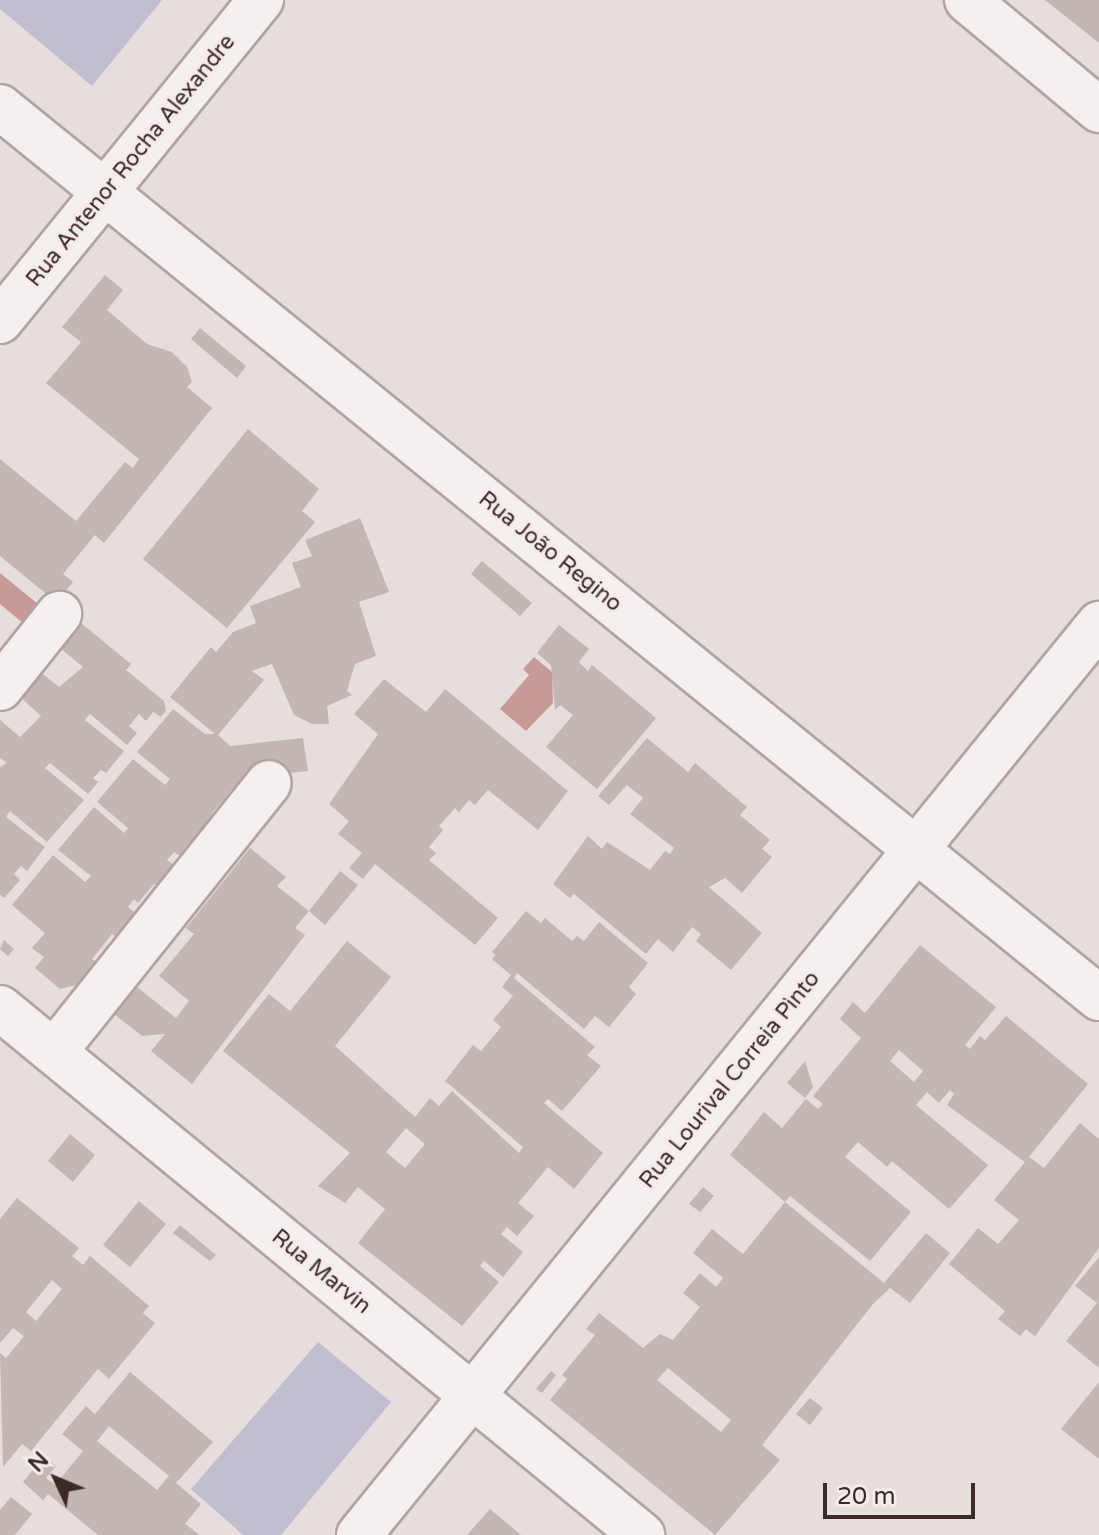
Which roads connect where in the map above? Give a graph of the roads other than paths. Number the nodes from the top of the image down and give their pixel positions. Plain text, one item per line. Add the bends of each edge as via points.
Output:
1 (261, 0) edge
2 (967, 0) edge
3 (0, 107) edge
4 (1099, 110) edge
5 (105, 193) junction
6 (0, 321) edge
7 (59, 614) dead end
8 (1099, 624) edge
9 (0, 688) edge
10 (269, 783) dead end
11 (918, 848) junction
12 (1099, 998) edge
13 (0, 1008) edge
14 (54, 1052) junction
15 (474, 1397) junction
16 (359, 1535) edge
17 (642, 1535) edge

1 - 5 street, Rua Antenor Rocha Alexandre
2 - 4 street
3 - 5 street, Rua João Regino
5 - 6 street, Rua Antenor Rocha Alexandre
5 - 11 street, Rua João Regino
7 - 9 street
8 - 11 street, Rua Lourival Correia Pìnto
10 - 14 street
11 - 12 street, Rua João Regino
11 - 15 street, Rua Lourival Correia Pìnto
13 - 14 street, Rua Marvin
14 - 15 street, Rua Marvin
15 - 16 street, Rua Lourival Correia Pìnto
15 - 17 street, Rua Marvin

